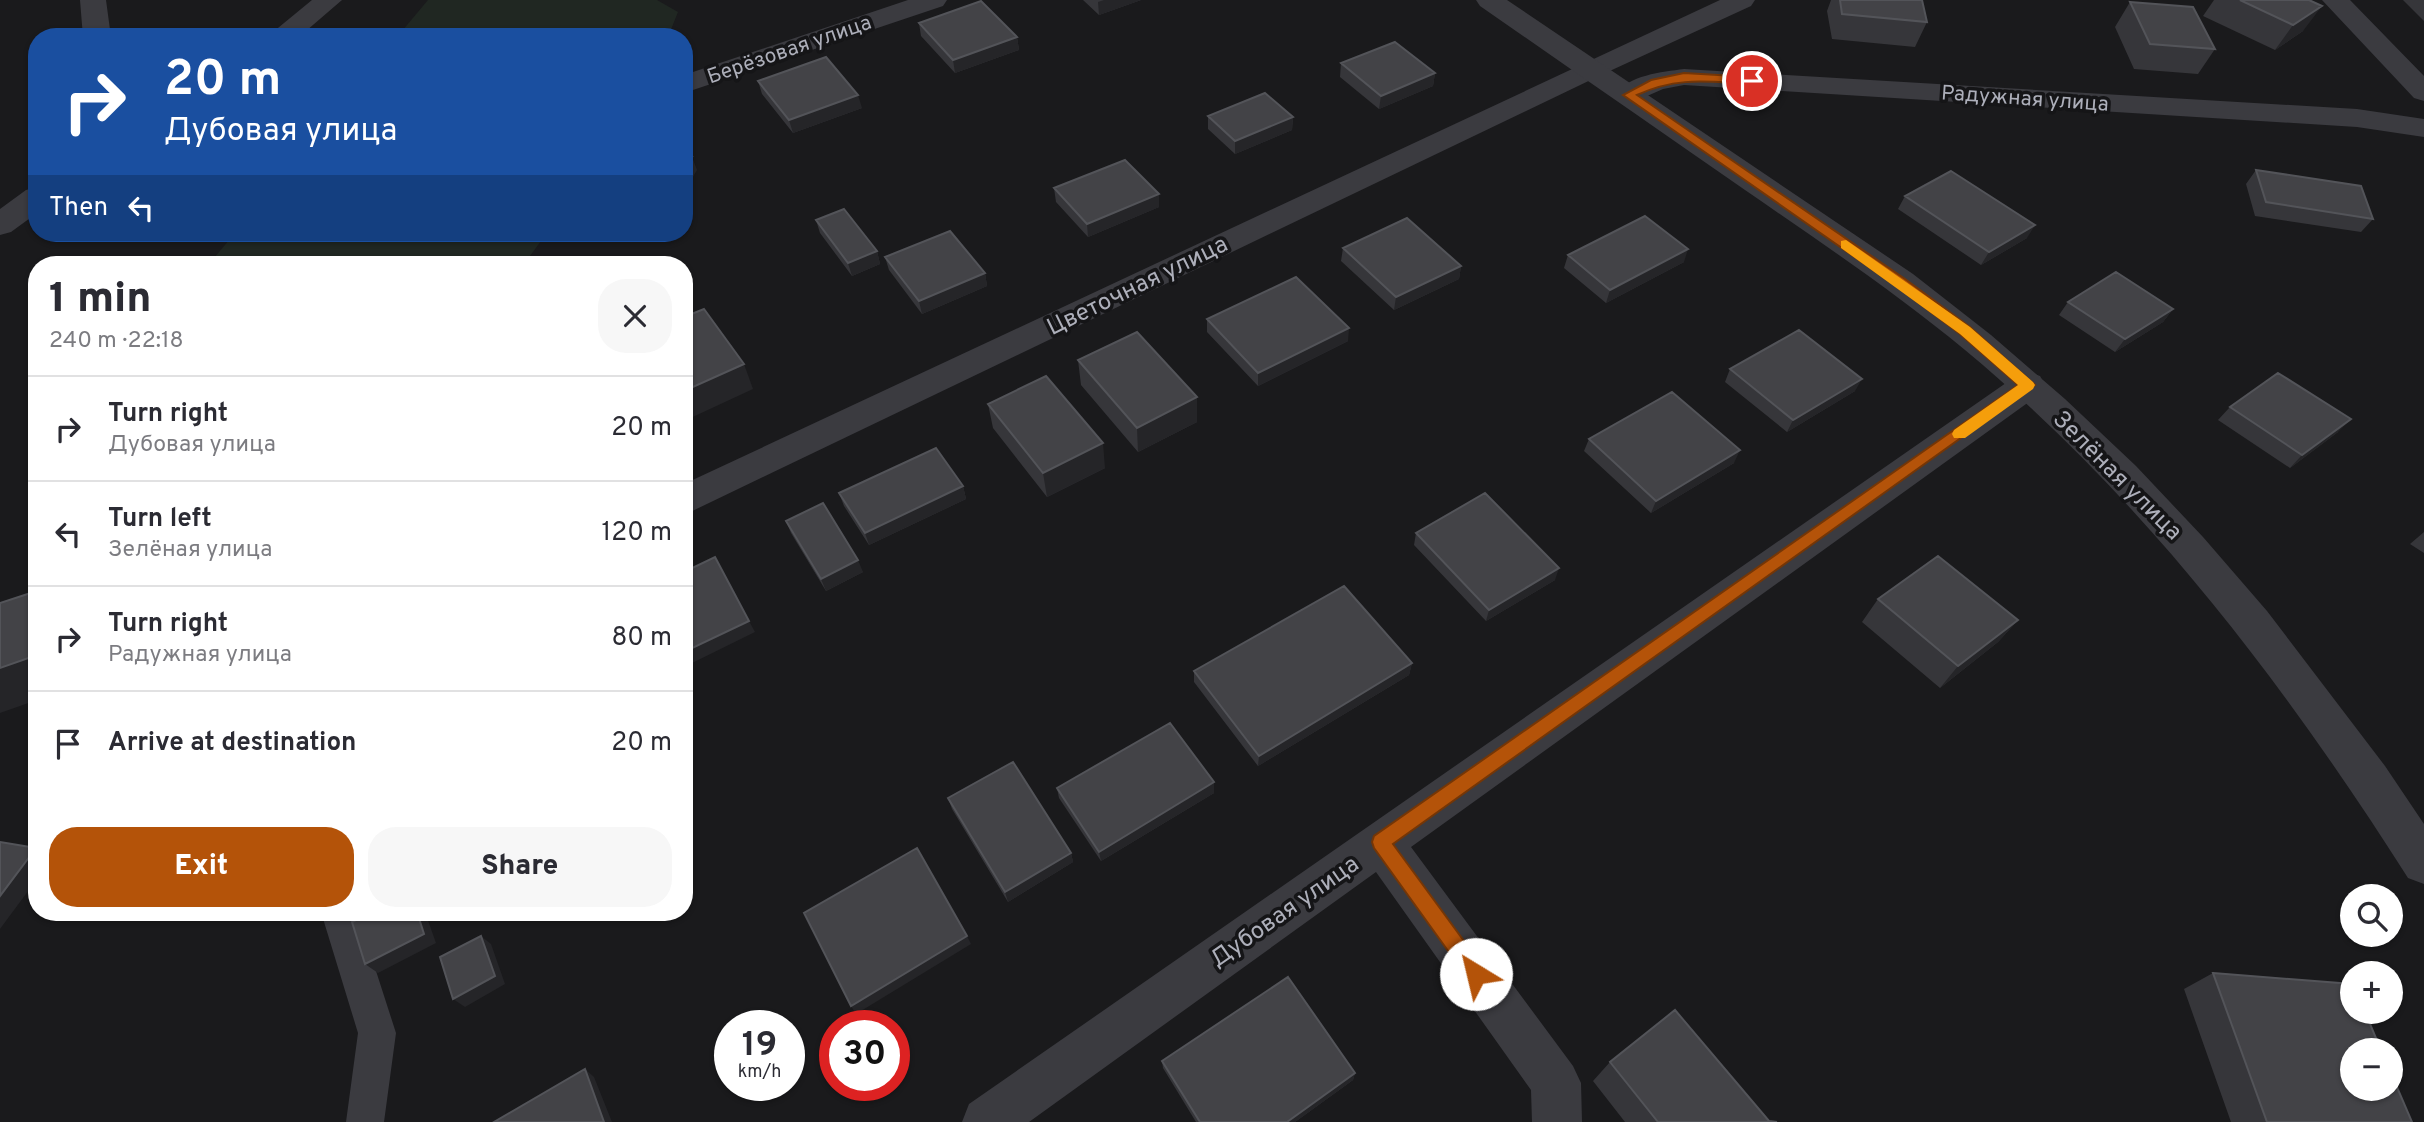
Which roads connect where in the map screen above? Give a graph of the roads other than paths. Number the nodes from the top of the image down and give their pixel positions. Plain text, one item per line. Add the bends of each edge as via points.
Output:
1 (93, 0) edge
2 (329, 0) edge
3 (934, 0) edge
4 (1489, 0) edge
5 (1742, 0) edge
6 (2334, 0) edge
7 (96, 28) edge
8 (293, 28) edge
9 (1591, 69) junction
10 (693, 82) edge
11 (2424, 93) edge
12 (1629, 95) junction
13 (2424, 128) edge
14 (28, 204) edge
15 (0, 225) edge
16 (2028, 385) junction
17 (693, 497) edge
18 (1381, 842) junction
19 (2424, 863) edge
20 (342, 921) edge
21 (365, 1122) edge
22 (987, 1122) edge
23 (1557, 1122) edge

1 - 7 street
2 - 8 street
3 - 10 street, Берёзовая улица
4 - 9 street, Зелёная улица
5 - 9 street, Цветочная улица
6 - 11 street
9 - 12 street, Зелёная улица
9 - 17 street, Цветочная улица
12 - 13 street, Радужная улица via 1655,82 1684,76 2357,118
12 - 16 street, Зелёная улица via 1901,282
14 - 15 street
16 - 18 street, Дубовая улица
16 - 19 street, Зелёная улица via 2144,496 2259,626 2380,793
18 - 22 street, Дубовая улица
18 - 23 street via 1556,1083
20 - 21 lane via 377,1033

